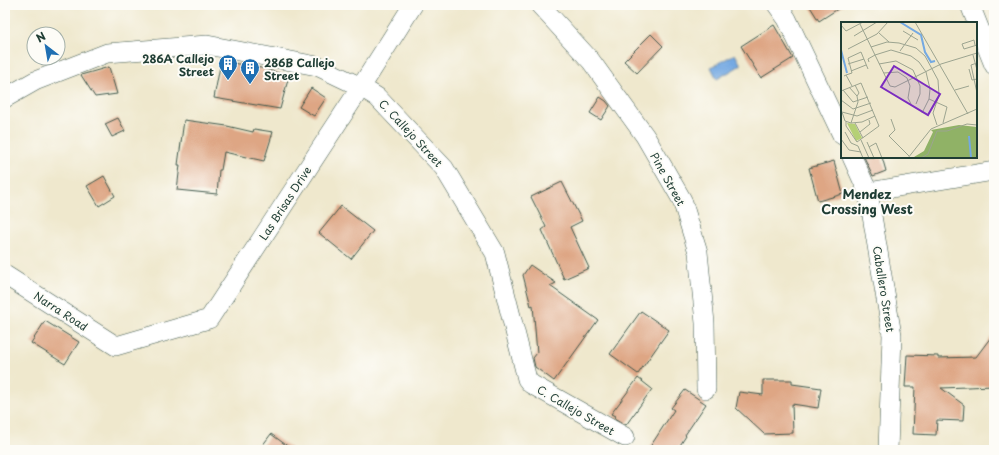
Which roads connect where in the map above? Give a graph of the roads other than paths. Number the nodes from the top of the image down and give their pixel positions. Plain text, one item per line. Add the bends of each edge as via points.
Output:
1 (413, 5) edge
2 (540, 5) edge
3 (777, 5) edge
4 (970, 5) edge
5 (977, 22) edge
6 (977, 22) edge
7 (994, 65) edge
8 (361, 87) junction
9 (5, 98) edge
10 (841, 133) edge
11 (852, 158) edge
12 (994, 171) edge
13 (868, 192) junction
14 (5, 275) edge
15 (116, 346) joint
16 (706, 389) dead end
17 (625, 438) dead end
18 (888, 450) edge

1 - 8 street, Las Brisas Drive
2 - 16 street, Pine Street via 591,61 645,136 682,200 698,252 705,324
3 - 10 street via 787,19
4 - 5 street
6 - 7 street
8 - 9 street, C. Callejo Street via 317,66 207,46 107,53 35,81
8 - 15 street, Las Brisas Drive via 209,319
8 - 17 street, C. Callejo Street via 377,97 444,168 495,253 527,379 531,384
11 - 13 street, Caballero Street
12 - 13 street
13 - 18 street, Caballero Street via 892,335
14 - 15 street, Narra Road

